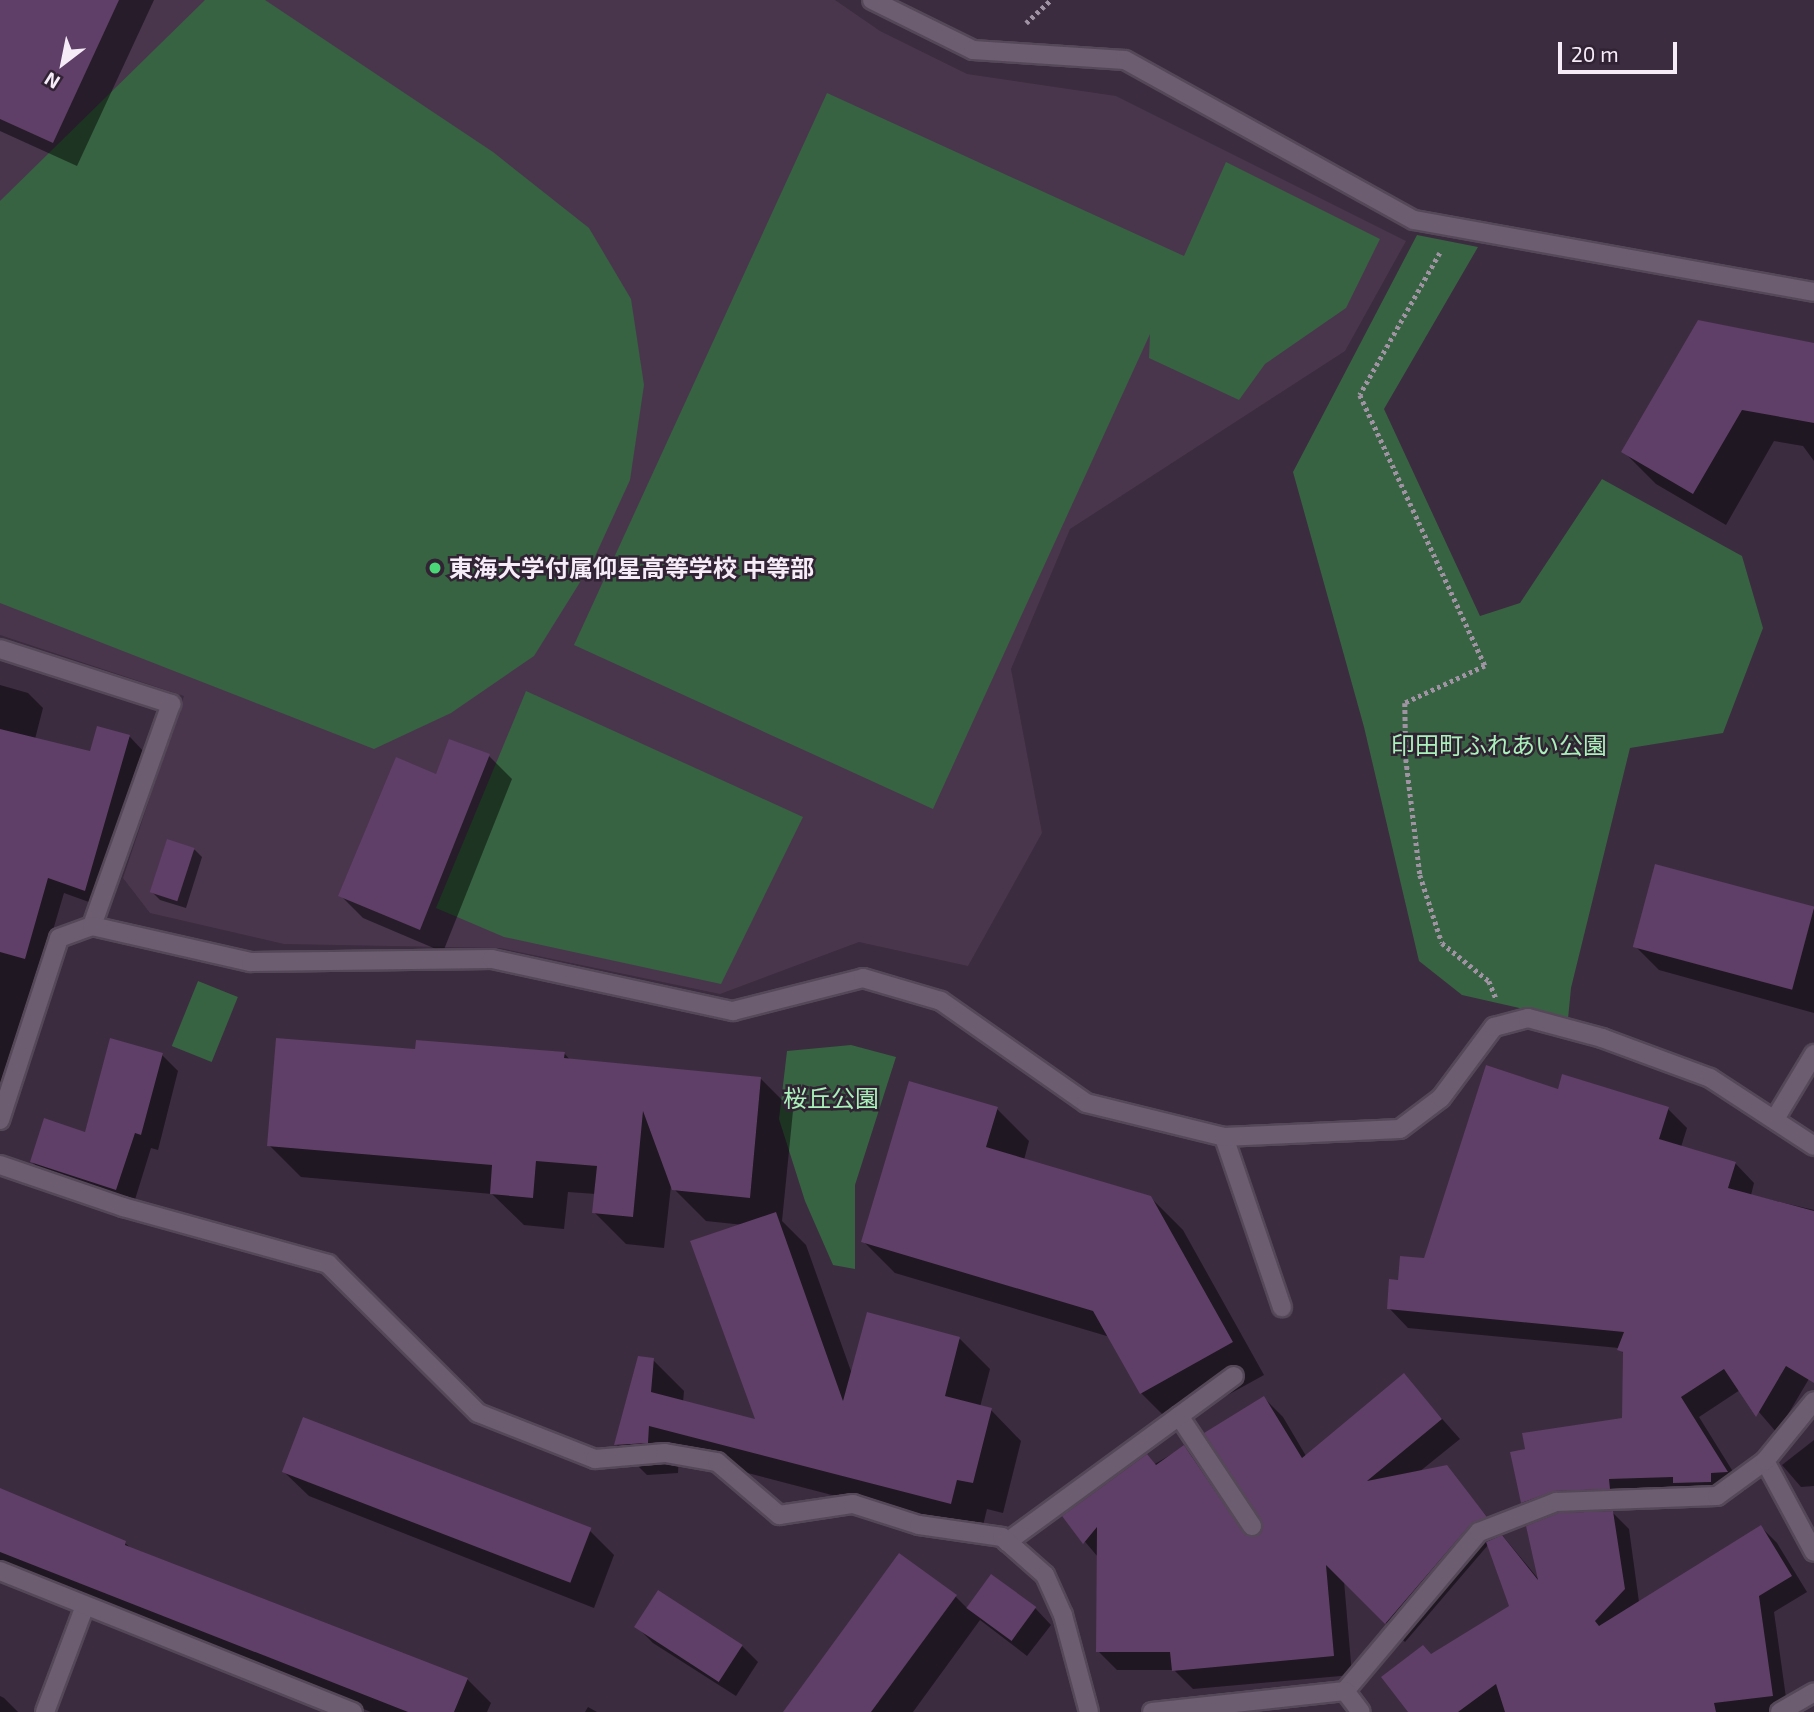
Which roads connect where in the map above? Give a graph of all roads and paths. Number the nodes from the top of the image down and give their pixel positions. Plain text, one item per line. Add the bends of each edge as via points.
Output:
1 (872, 0) edge
2 (1454, 228) junction
3 (1814, 292) edge
4 (0, 649) edge
5 (92, 926) junction
6 (1505, 1024) junction
7 (1814, 1054) edge
8 (1775, 1119) junction
9 (0, 1120) edge
10 (1224, 1137) junction
11 (1814, 1146) edge
12 (0, 1165) edge
13 (1282, 1307) dead end
14 (1234, 1376) dead end
15 (1814, 1401) edge
16 (1179, 1416) junction
17 (1765, 1461) junction
18 (1252, 1526) dead end
19 (1007, 1542) junction
20 (1814, 1552) edge
21 (0, 1571) edge
22 (84, 1608) junction
23 (1345, 1691) junction
24 (1814, 1692) edge
25 (45, 1712) edge
26 (353, 1712) edge
27 (1089, 1712) edge
28 (1152, 1712) edge
29 (1361, 1712) edge
30 (1780, 1712) edge

1 - 2 street via 973,50 1125,60 1231,114 1414,220
2 - 3 street
2 - 6 path via 1360,395 1485,666 1405,703 1406,759 1420,875 1442,943 1489,981
4 - 5 street via 171,704
5 - 9 street via 59,938
5 - 10 street via 251,962 492,959 733,1011 863,978 941,1001 1086,1103
6 - 8 street via 1528,1018 1602,1038 1710,1078
6 - 10 street via 1494,1027 1441,1097 1400,1129
7 - 8 street
8 - 11 street
10 - 13 street
12 - 19 street via 123,1207 328,1264 478,1413 595,1459 665,1453 717,1462 779,1514 853,1504 919,1525 1002,1537
14 - 16 street
15 - 17 street
16 - 18 street
16 - 19 street
17 - 20 street
17 - 23 street via 1717,1496 1556,1502 1479,1532
19 - 27 street via 1045,1575 1063,1615
21 - 22 street
22 - 25 street
22 - 26 street
23 - 28 street
23 - 29 street
24 - 30 street

